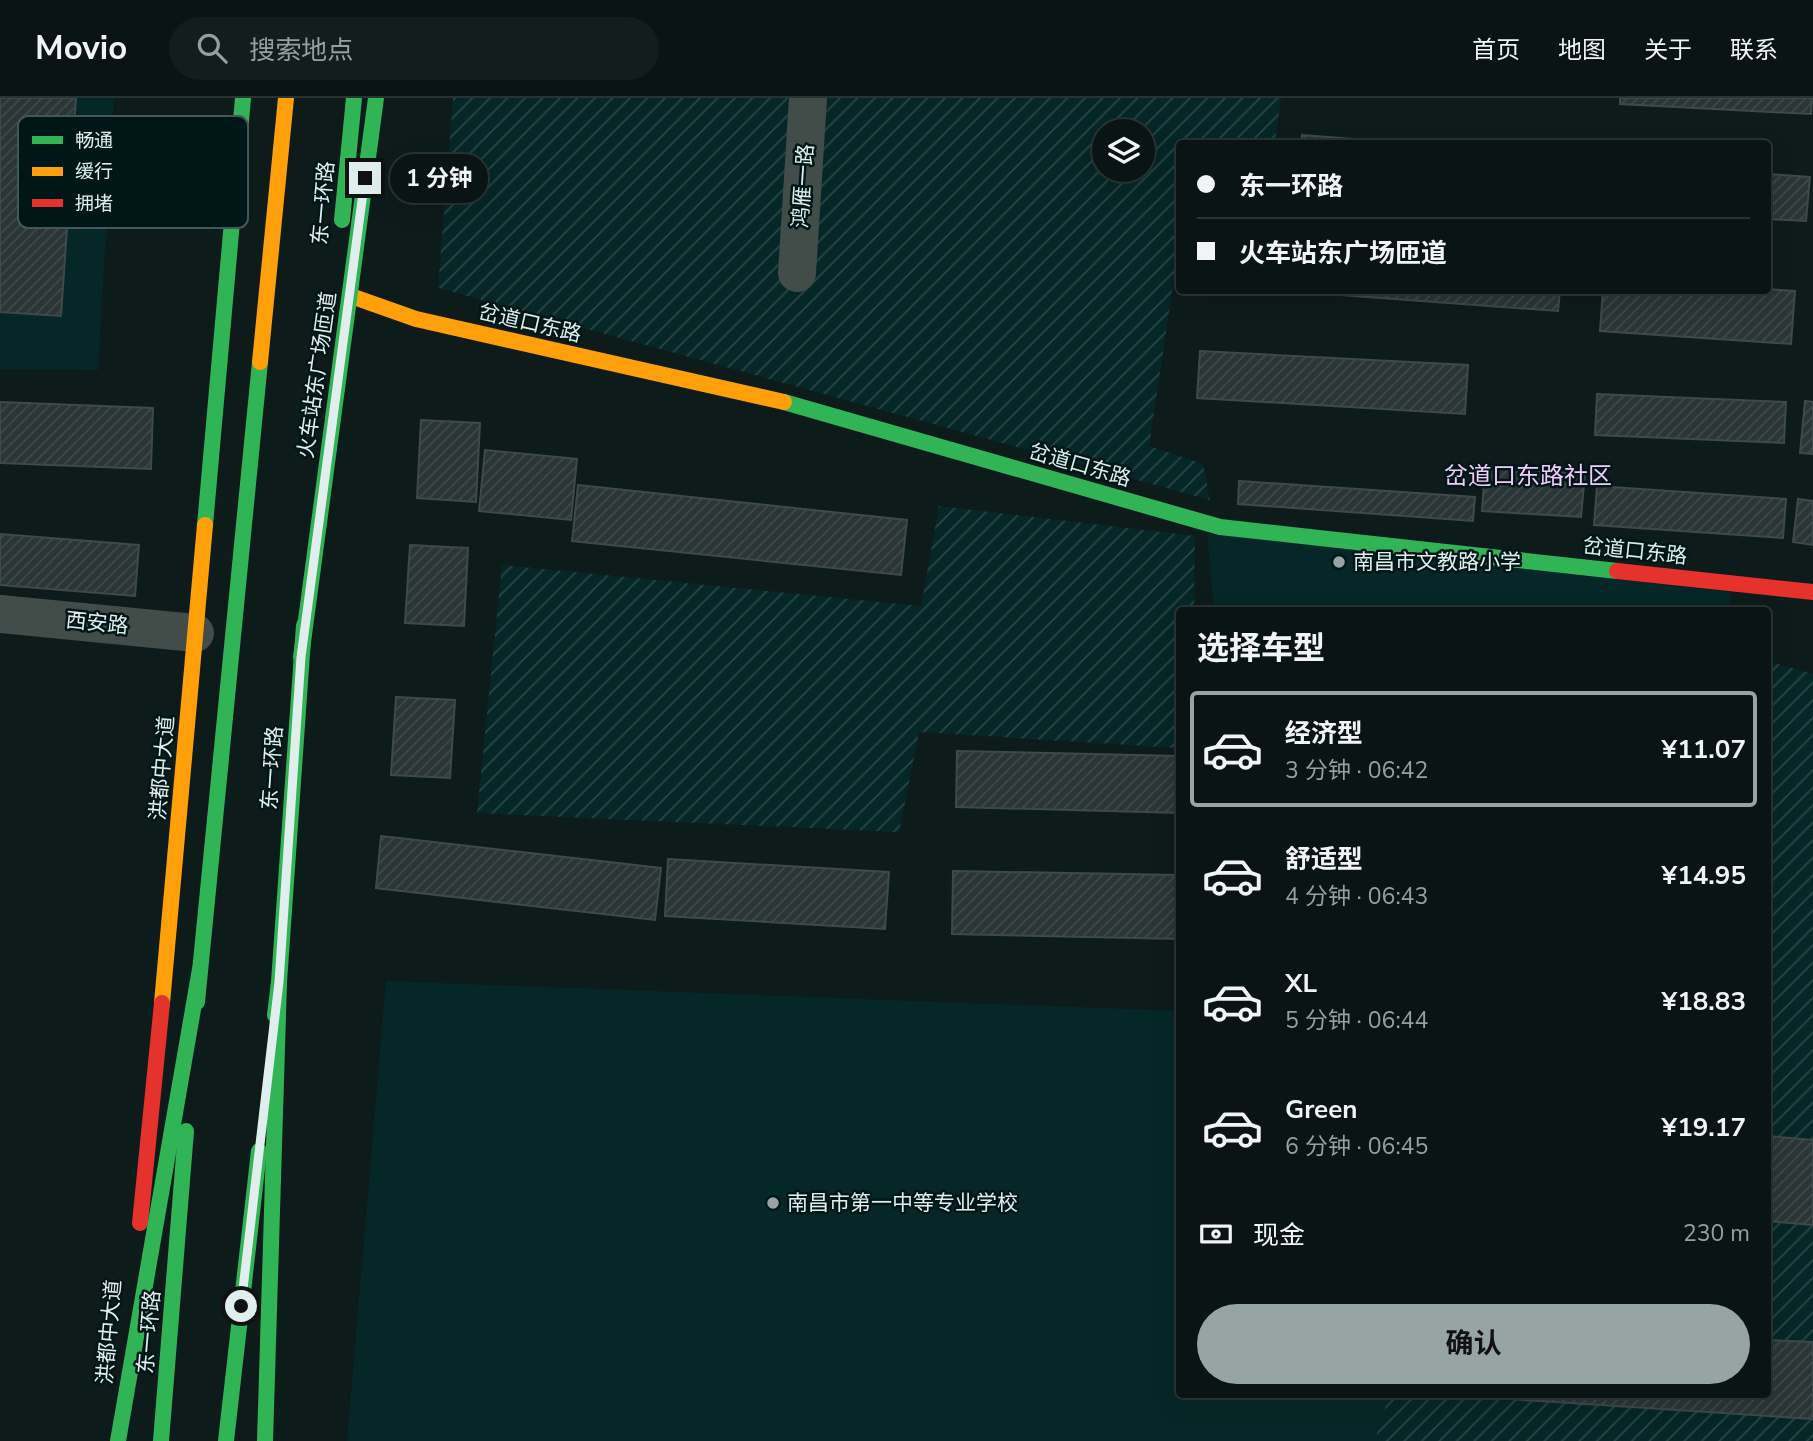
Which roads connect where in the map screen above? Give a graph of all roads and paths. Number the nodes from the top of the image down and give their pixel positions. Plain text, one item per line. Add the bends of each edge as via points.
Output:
1 (243, 98) edge
2 (286, 98) edge
3 (354, 98) edge
4 (370, 98) edge
5 (376, 98) edge
6 (808, 98) edge
7 (241, 116) edge
8 (231, 228) edge
9 (797, 273) dead end
10 (351, 296) junction
11 (1813, 592) edge
12 (0, 614) edge
13 (195, 633) junction
14 (301, 657) junction
15 (200, 969) junction
16 (279, 982) junction
17 (119, 1441) edge
18 (161, 1441) edge
19 (226, 1441) edge
20 (241, 1441) edge
21 (265, 1441) edge

1 - 7 main road, 洪都中大道
2 - 15 main road, 东一环路
3 - 14 main road, 东一环路, bridge
4 - 10 main road
5 - 14 main road, 火车站东广场匝道, bridge
6 - 9 street, 鸿雁一路
8 - 13 main road, 洪都中大道
10 - 11 main road, 岔道口东路 via 416,319 791,404 1220,527
10 - 20 main road
12 - 13 street, 西安路
13 - 17 main road, 洪都中大道
14 - 16 main road, 东一环路
15 - 17 main road, bridge
15 - 18 main road, 东一环路, bridge
16 - 19 main road, 东一环路, bridge
16 - 21 main road, bridge

